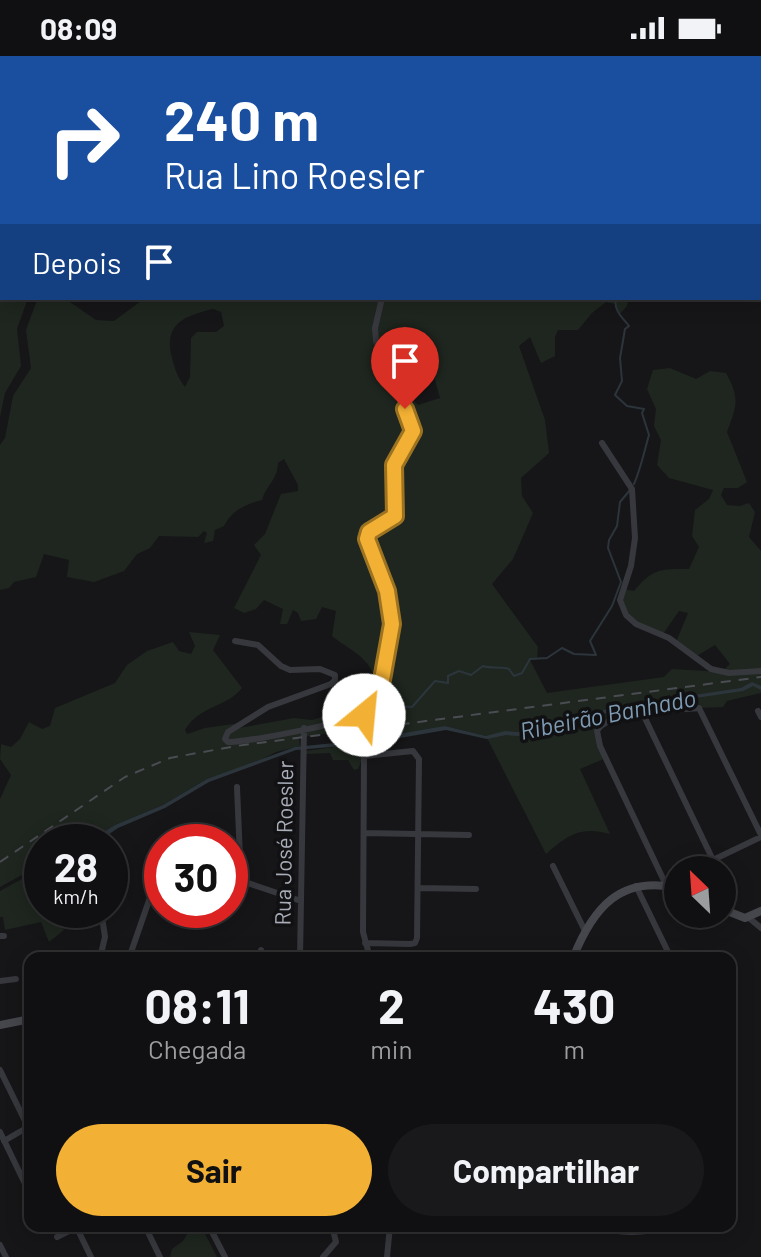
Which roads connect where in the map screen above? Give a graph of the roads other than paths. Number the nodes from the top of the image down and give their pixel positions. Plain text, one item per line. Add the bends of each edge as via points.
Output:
1 (382, 300) edge
2 (602, 443) dead end
3 (235, 641) dead end
4 (761, 671) edge
5 (643, 714) junction
6 (304, 728) junction
7 (237, 787) dead end
8 (239, 824) edge
9 (364, 833) junction
10 (418, 834) junction
11 (469, 835) dead end
12 (761, 836) edge
13 (711, 856) edge
14 (721, 856) edge
15 (553, 866) dead end
16 (664, 880) edge
17 (248, 883) edge
18 (664, 884) edge
19 (636, 886) junction
20 (418, 888) junction
21 (476, 889) dead end
22 (301, 901) junction
23 (761, 911) edge
24 (144, 915) edge
25 (736, 916) edge
26 (749, 918) junction
27 (104, 928) edge
28 (761, 928) edge
29 (585, 931) junction
30 (365, 943) junction
31 (101, 952) edge
32 (131, 952) edge
33 (300, 952) edge
34 (368, 952) edge
35 (576, 952) edge
36 (668, 952) edge
37 (16, 979) dead end
38 (0, 981) edge
39 (24, 1020) edge
40 (0, 1025) edge
41 (0, 1070) edge
42 (24, 1119) edge
43 (24, 1131) edge
44 (0, 1132) edge
45 (4, 1141) junction
46 (24, 1182) edge
47 (67, 1232) edge
48 (79, 1232) edge
49 (148, 1232) edge
50 (212, 1232) edge
51 (334, 1232) edge
52 (389, 1232) edge
53 (612, 1232) edge
54 (637, 1232) edge
55 (57, 1237) dead end
56 (0, 1245) edge
57 (6, 1257) edge
58 (91, 1257) edge
59 (160, 1257) edge
60 (225, 1257) edge
61 (323, 1257) edge
62 (387, 1257) edge

1 - 6 street via 376,341 413,431 394,465 395,516 369,532 367,539 391,609 388,655 378,702 370,712 350,721
2 - 4 street via 632,489 635,538 620,600 626,615 717,671
3 - 6 street via 258,645 290,670 320,669 335,675 335,680 268,707 225,739 234,742
5 - 12 street via 699,708
5 - 13 street
5 - 16 street via 612,719 597,731
6 - 22 street, Rua José Roesler
7 - 8 street
9 - 10 street
9 - 10 street via 364,756 413,751 419,759
9 - 30 street
10 - 11 street
10 - 20 street
12 - 14 street
15 - 29 street
17 - 22 street
18 - 19 street
19 - 29 street via 602,907
19 - 36 street
20 - 21 street
20 - 30 street via 415,943
22 - 33 street, Rua José Roesler
23 - 26 street
24 - 32 street
25 - 26 street
26 - 28 street
27 - 31 street
29 - 35 street
30 - 34 street
37 - 38 street
39 - 40 street
41 - 42 street
43 - 45 street
44 - 45 street
45 - 46 street
47 - 55 street
48 - 58 street
49 - 59 street
50 - 60 street
51 - 61 street via 336,1242
52 - 62 street
53 - 54 street
56 - 57 street

